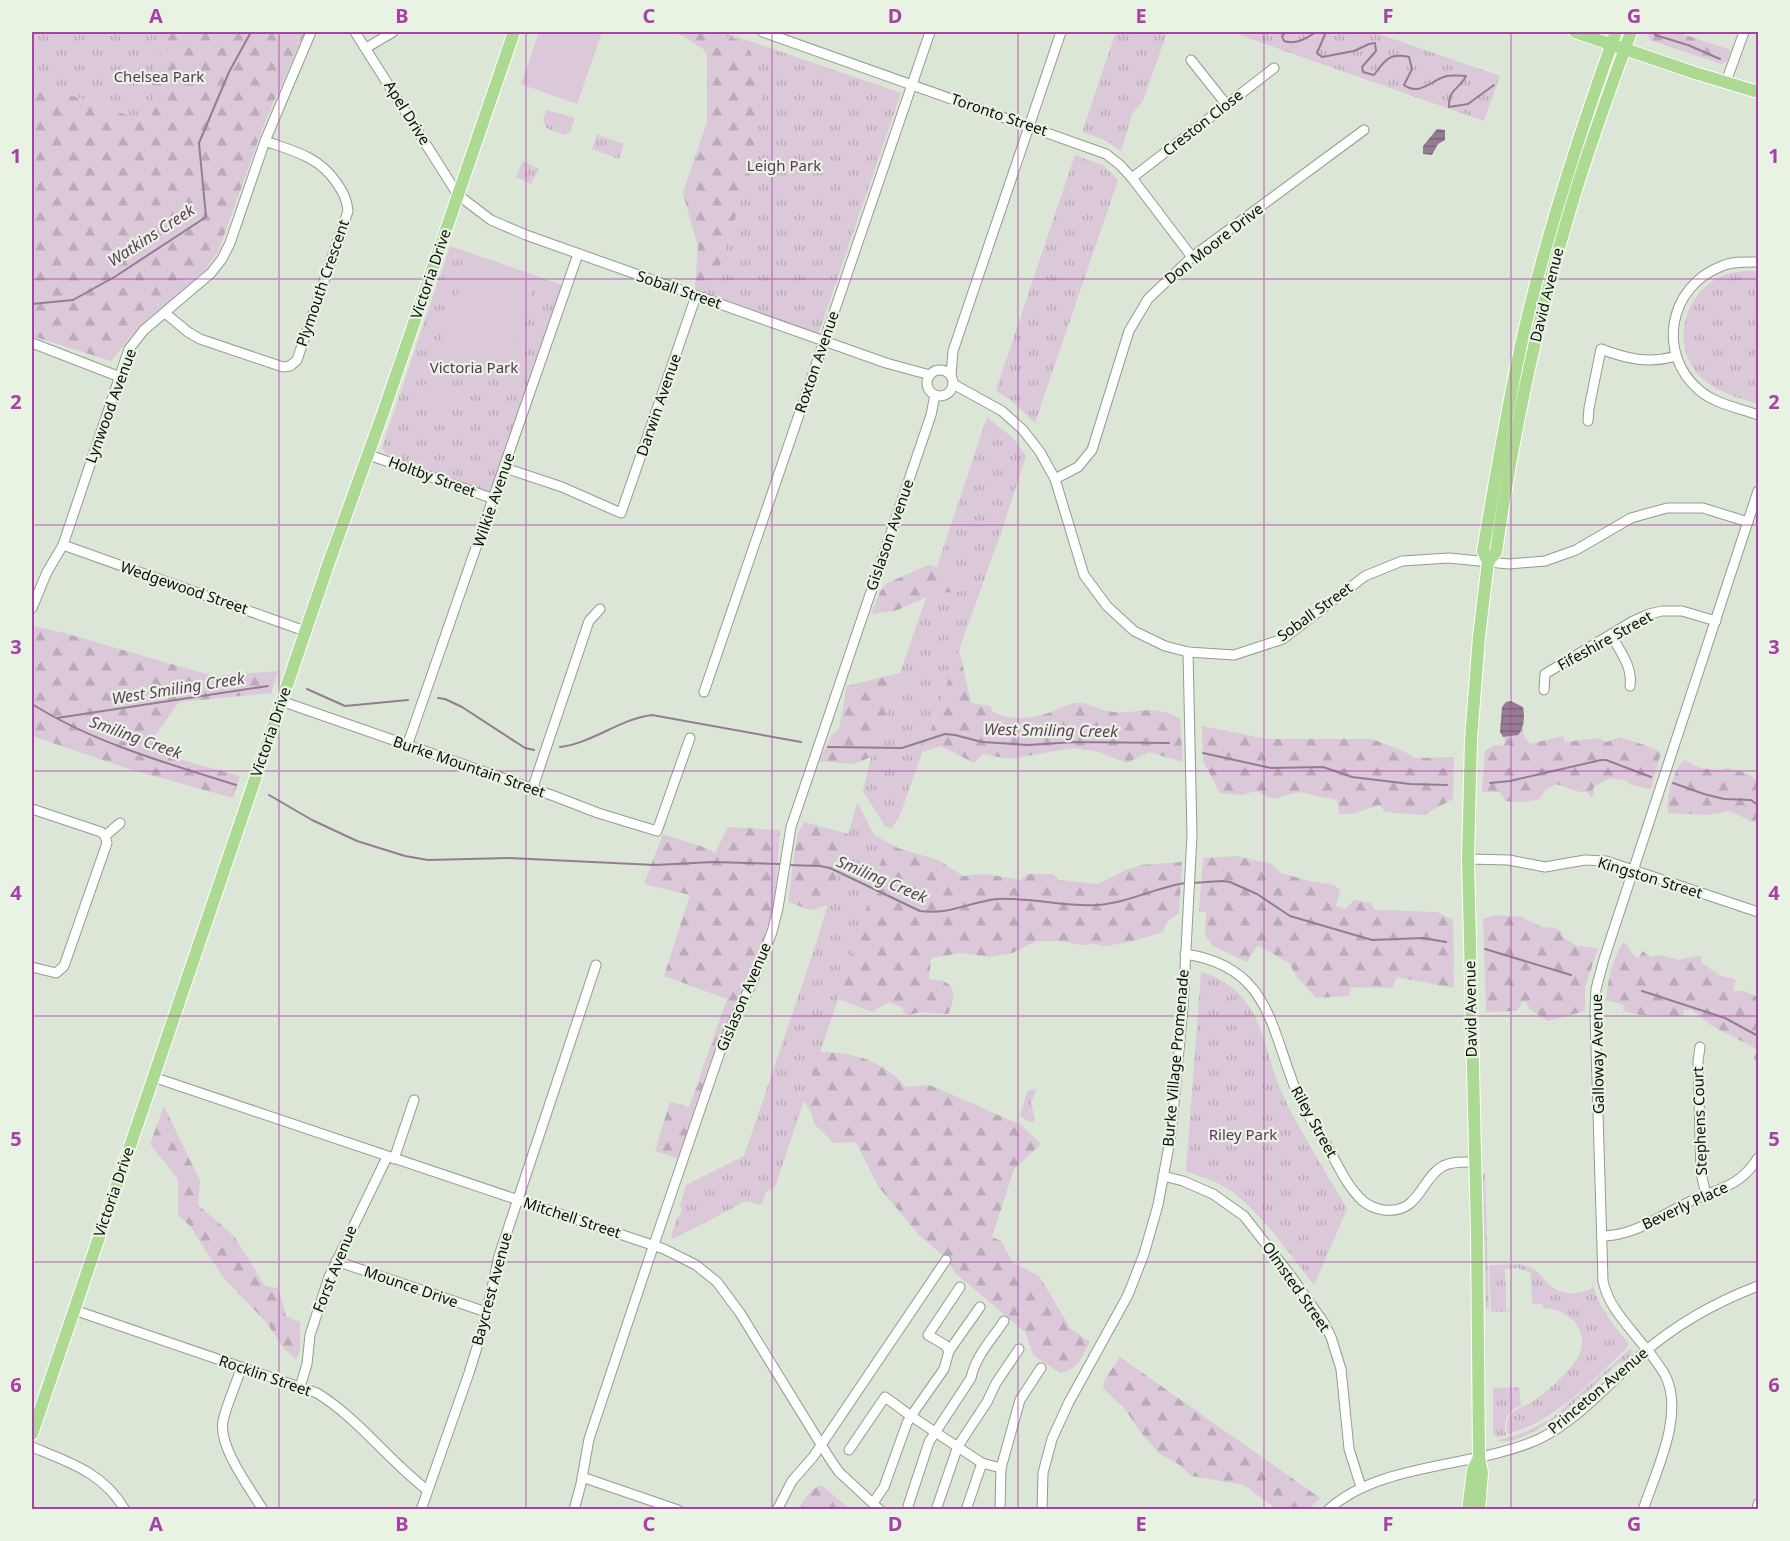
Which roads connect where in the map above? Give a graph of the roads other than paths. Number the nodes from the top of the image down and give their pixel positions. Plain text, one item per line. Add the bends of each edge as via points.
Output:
1 (311, 32) edge
2 (355, 32) edge
3 (393, 32) edge
4 (514, 32) edge
5 (763, 32) edge
6 (930, 32) edge
7 (1061, 32) edge
8 (1575, 32) edge
9 (1616, 32) edge
10 (1631, 32) edge
11 (1744, 32) edge
12 (789, 36) edge
13 (1611, 44) junction
14 (366, 48) junction
15 (1624, 48) junction
16 (1191, 60) dead end
17 (1274, 68) dead end
18 (1725, 82) junction
19 (912, 84) junction
20 (1758, 92) edge
21 (1226, 104) junction
22 (1029, 126) junction
23 (1364, 130) dead end
24 (265, 141) junction
25 (1132, 178) junction
26 (458, 195) junction
27 (578, 254) junction
28 (1192, 257) junction
29 (1758, 261) edge
30 (696, 296) junction
31 (165, 313) junction
32 (824, 341) junction
33 (32, 343) edge
34 (953, 351) junction
35 (1676, 356) junction
36 (940, 370) junction
37 (120, 377) junction
38 (929, 380) junction
39 (946, 389) junction
40 (1758, 415) edge
41 (1588, 421) dead end
42 (369, 454) junction
43 (505, 468) junction
44 (1055, 479) junction
45 (1758, 490) edge
46 (494, 499) junction
47 (1748, 522) junction
48 (63, 545) junction
49 (1488, 562) junction
50 (32, 608) edge
51 (600, 609) dead end
52 (1716, 621) junction
53 (305, 631) junction
54 (1611, 635) junction
55 (1188, 652) junction
56 (1630, 686) dead end
57 (1544, 690) dead end
58 (704, 692) dead end
59 (281, 701) junction
60 (690, 738) dead end
61 (407, 746) junction
62 (532, 790) junction
63 (32, 809) edge
64 (120, 823) dead end
65 (105, 836) junction
66 (1468, 859) junction
67 (1634, 869) junction
68 (1758, 912) edge
69 (1185, 954) junction
70 (596, 965) dead end
71 (32, 967) edge
72 (1700, 1047) dead end
73 (153, 1077) junction
74 (414, 1100) dead end
75 (391, 1158) junction
76 (1758, 1158) edge
77 (1475, 1162) junction
78 (1163, 1176) junction
79 (1706, 1195) junction
80 (517, 1200) junction
81 (1602, 1236) junction
82 (654, 1245) junction
83 (946, 1260) dead end
84 (336, 1261) junction
85 (1758, 1286) edge
86 (960, 1287) dead end
87 (980, 1307) dead end
88 (74, 1310) junction
89 (486, 1312) junction
90 (1004, 1321) dead end
91 (1019, 1348) dead end
92 (1647, 1350) junction
93 (949, 1351) junction
94 (241, 1368) junction
95 (1041, 1368) dead end
96 (300, 1387) junction
97 (911, 1416) junction
98 (935, 1431) junction
99 (32, 1434) edge
100 (820, 1446) junction
101 (958, 1446) junction
102 (32, 1447) edge
103 (849, 1450) dead end
104 (1479, 1457) junction
105 (982, 1463) junction
106 (1001, 1468) junction
107 (582, 1477) junction
108 (1361, 1487) junction
109 (427, 1490) junction
110 (1758, 1504) edge
111 (876, 1506) edge
112 (908, 1506) dead end
113 (125, 1509) edge
114 (263, 1509) edge
115 (421, 1509) edge
116 (574, 1509) edge
117 (678, 1509) edge
118 (777, 1509) edge
119 (936, 1509) edge
120 (966, 1509) edge
121 (1000, 1509) edge
122 (1042, 1509) edge
123 (1329, 1509) edge
124 (1468, 1509) edge
125 (1479, 1509) edge
126 (1643, 1509) edge
127 (1757, 1509) edge

1 - 24 street, Lynwood Avenue
2 - 14 street, Apel Drive
3 - 14 street
4 - 26 main road, Victoria Drive
5 - 12 street, Toronto Street
6 - 19 street, Roxton Avenue
7 - 22 street, Gislason Avenue
8 - 13 main road
9 - 13 main road, David Avenue
10 - 15 main road, David Avenue
11 - 18 street
12 - 19 street, Toronto Street
13 - 15 main road
13 - 49 main road, David Avenue via 1564,184 1521,343 1483,551
14 - 26 street, Apel Drive
15 - 18 main road
15 - 49 main road, David Avenue via 1555,263 1523,394 1496,552
16 - 21 street
17 - 21 street, Creston Close
18 - 20 main road
19 - 22 street, Toronto Street
19 - 32 street, Roxton Avenue
21 - 25 street, Creston Close
22 - 25 street, Toronto Street via 1102,152
22 - 34 street, Gislason Avenue
23 - 28 street, Don Moore Drive
24 - 31 street, Lynwood Avenue via 222,259 212,273
24 - 31 street, Plymouth Crescent via 319,163 332,176 347,203 348,211 297,360 283,367 222,347 193,336
25 - 28 street, Toronto Street
26 - 27 street, Soball Street via 499,224
26 - 42 main road, Victoria Drive
27 - 30 street, Soball Street
27 - 43 street, Wilkie Avenue
28 - 44 street, Don Moore Drive via 1160,285 1137,315 1092,450 1078,467
29 - 35 street via 1721,266 1692,286 1674,321
30 - 32 street, Soball Street
30 - 43 street, Darwin Avenue via 621,513
31 - 37 street, Lynwood Avenue via 133,343
32 - 38 street, Soball Street
32 - 58 street, Roxton Avenue
33 - 37 street
34 - 36 street, Gislason Avenue
34 - 39 street, Gislason Avenue
35 - 40 street via 1701,392
35 - 41 street via 1643,361 1601,349
36 - 38 street
36 - 39 street, Soball Street
37 - 48 street, Lynwood Avenue
38 - 39 street, Soball Street via 930,392
39 - 44 street, Soball Street via 969,393 1002,411 1023,430
39 - 82 street, Gislason Avenue via 931,415 791,827 772,932 723,1043
42 - 46 street, Holtby Street
42 - 53 main road, Victoria Drive
43 - 46 street, Wilkie Avenue
44 - 55 street, Soball Street via 1084,575 1107,606 1134,631
45 - 47 street, Galloway Avenue
46 - 61 street, Wilkie Avenue
47 - 49 street, Soball Street via 1703,508 1666,508 1631,518 1556,558 1523,564
47 - 52 street, Galloway Avenue
48 - 50 street, Lynwood Avenue via 46,572
48 - 53 street, Wedgewood Street
49 - 55 street, Soball Street via 1449,558 1402,561 1365,576 1283,639 1234,655
49 - 66 main road, David Avenue via 1471,748
51 - 62 street via 590,621
52 - 54 street, Fifeshire Street via 1682,611 1662,611 1642,617
52 - 67 street, Galloway Avenue
53 - 59 main road, Victoria Drive
54 - 56 street via 1629,669
54 - 57 street, Fifeshire Street via 1545,674
55 - 69 street, Burke Village Promenade via 1193,794
59 - 61 street, Burke Mountain Street
59 - 73 main road, Victoria Drive
60 - 62 street, Burke Mountain Street via 657,831
61 - 62 street, Burke Mountain Street
63 - 65 street
64 - 65 street
65 - 71 street via 106,846 64,966 56,974
66 - 67 street, Kingston Street via 1509,860 1545,867 1596,860
66 - 77 main road, David Avenue
67 - 68 street, Kingston Street
67 - 81 street, Galloway Avenue via 1599,975 1595,1001
69 - 77 street, Riley Street via 1223,965 1257,993 1271,1018 1300,1100 1364,1202 1381,1210 1402,1208 1443,1167
69 - 78 street, Burke Village Promenade via 1171,1135
70 - 80 street, Baycrest Avenue
72 - 79 street, Stephens Court via 1701,1173
73 - 75 street, Mitchell Street
73 - 88 main road, Victoria Drive
74 - 75 street, Forst Avenue
75 - 80 street, Mitchell Street
75 - 84 street, Forst Avenue
76 - 79 street, Beverly Place via 1741,1178
77 - 104 main road, David Avenue
78 - 108 street, Olmsted Street via 1214,1194 1244,1216 1323,1323 1341,1369 1349,1449
78 - 122 street, Burke Village Promenade via 1144,1254 1128,1295 1052,1439 1043,1473
79 - 81 street, Beverly Place via 1634,1230
80 - 82 street, Mitchell Street
80 - 89 street, Baycrest Avenue
81 - 92 street, Galloway Avenue via 1607,1295
82 - 100 street, Mitchell Street via 684,1257 717,1282
82 - 107 street, Gislason Avenue via 589,1439
83 - 100 street
84 - 89 street, Mounce Drive
84 - 96 street, Forst Avenue via 309,1335
85 - 92 street, Princeton Avenue via 1702,1312
86 - 93 street via 928,1335
87 - 93 street
88 - 94 street, Rocklin Street
88 - 99 main road, Victoria Drive
89 - 109 street, Baycrest Avenue via 469,1373
90 - 98 street
91 - 101 street
92 - 104 street, Princeton Avenue via 1556,1429 1522,1445
92 - 126 street, Galloway Avenue via 1667,1379 1673,1410
93 - 97 street via 944,1369
94 - 96 street, Rocklin Street
94 - 114 street via 223,1432 226,1445
95 - 106 street via 1020,1400
96 - 109 street, Rocklin Street via 340,1408
97 - 98 street
97 - 103 street via 885,1398
97 - 111 street
98 - 101 street
98 - 112 street
100 - 111 street, Mitchell Street via 839,1472
100 - 118 street via 792,1481
101 - 105 street
101 - 119 street
102 - 113 street via 98,1478 116,1494
104 - 108 street, Princeton Avenue
104 - 124 main road, David Avenue via 1473,1470
104 - 125 main road, David Avenue
105 - 106 street
105 - 120 street
106 - 121 street
107 - 116 street, Gislason Avenue
107 - 117 street
108 - 123 street, Princeton Avenue
109 - 115 street, Baycrest Avenue
110 - 127 street

